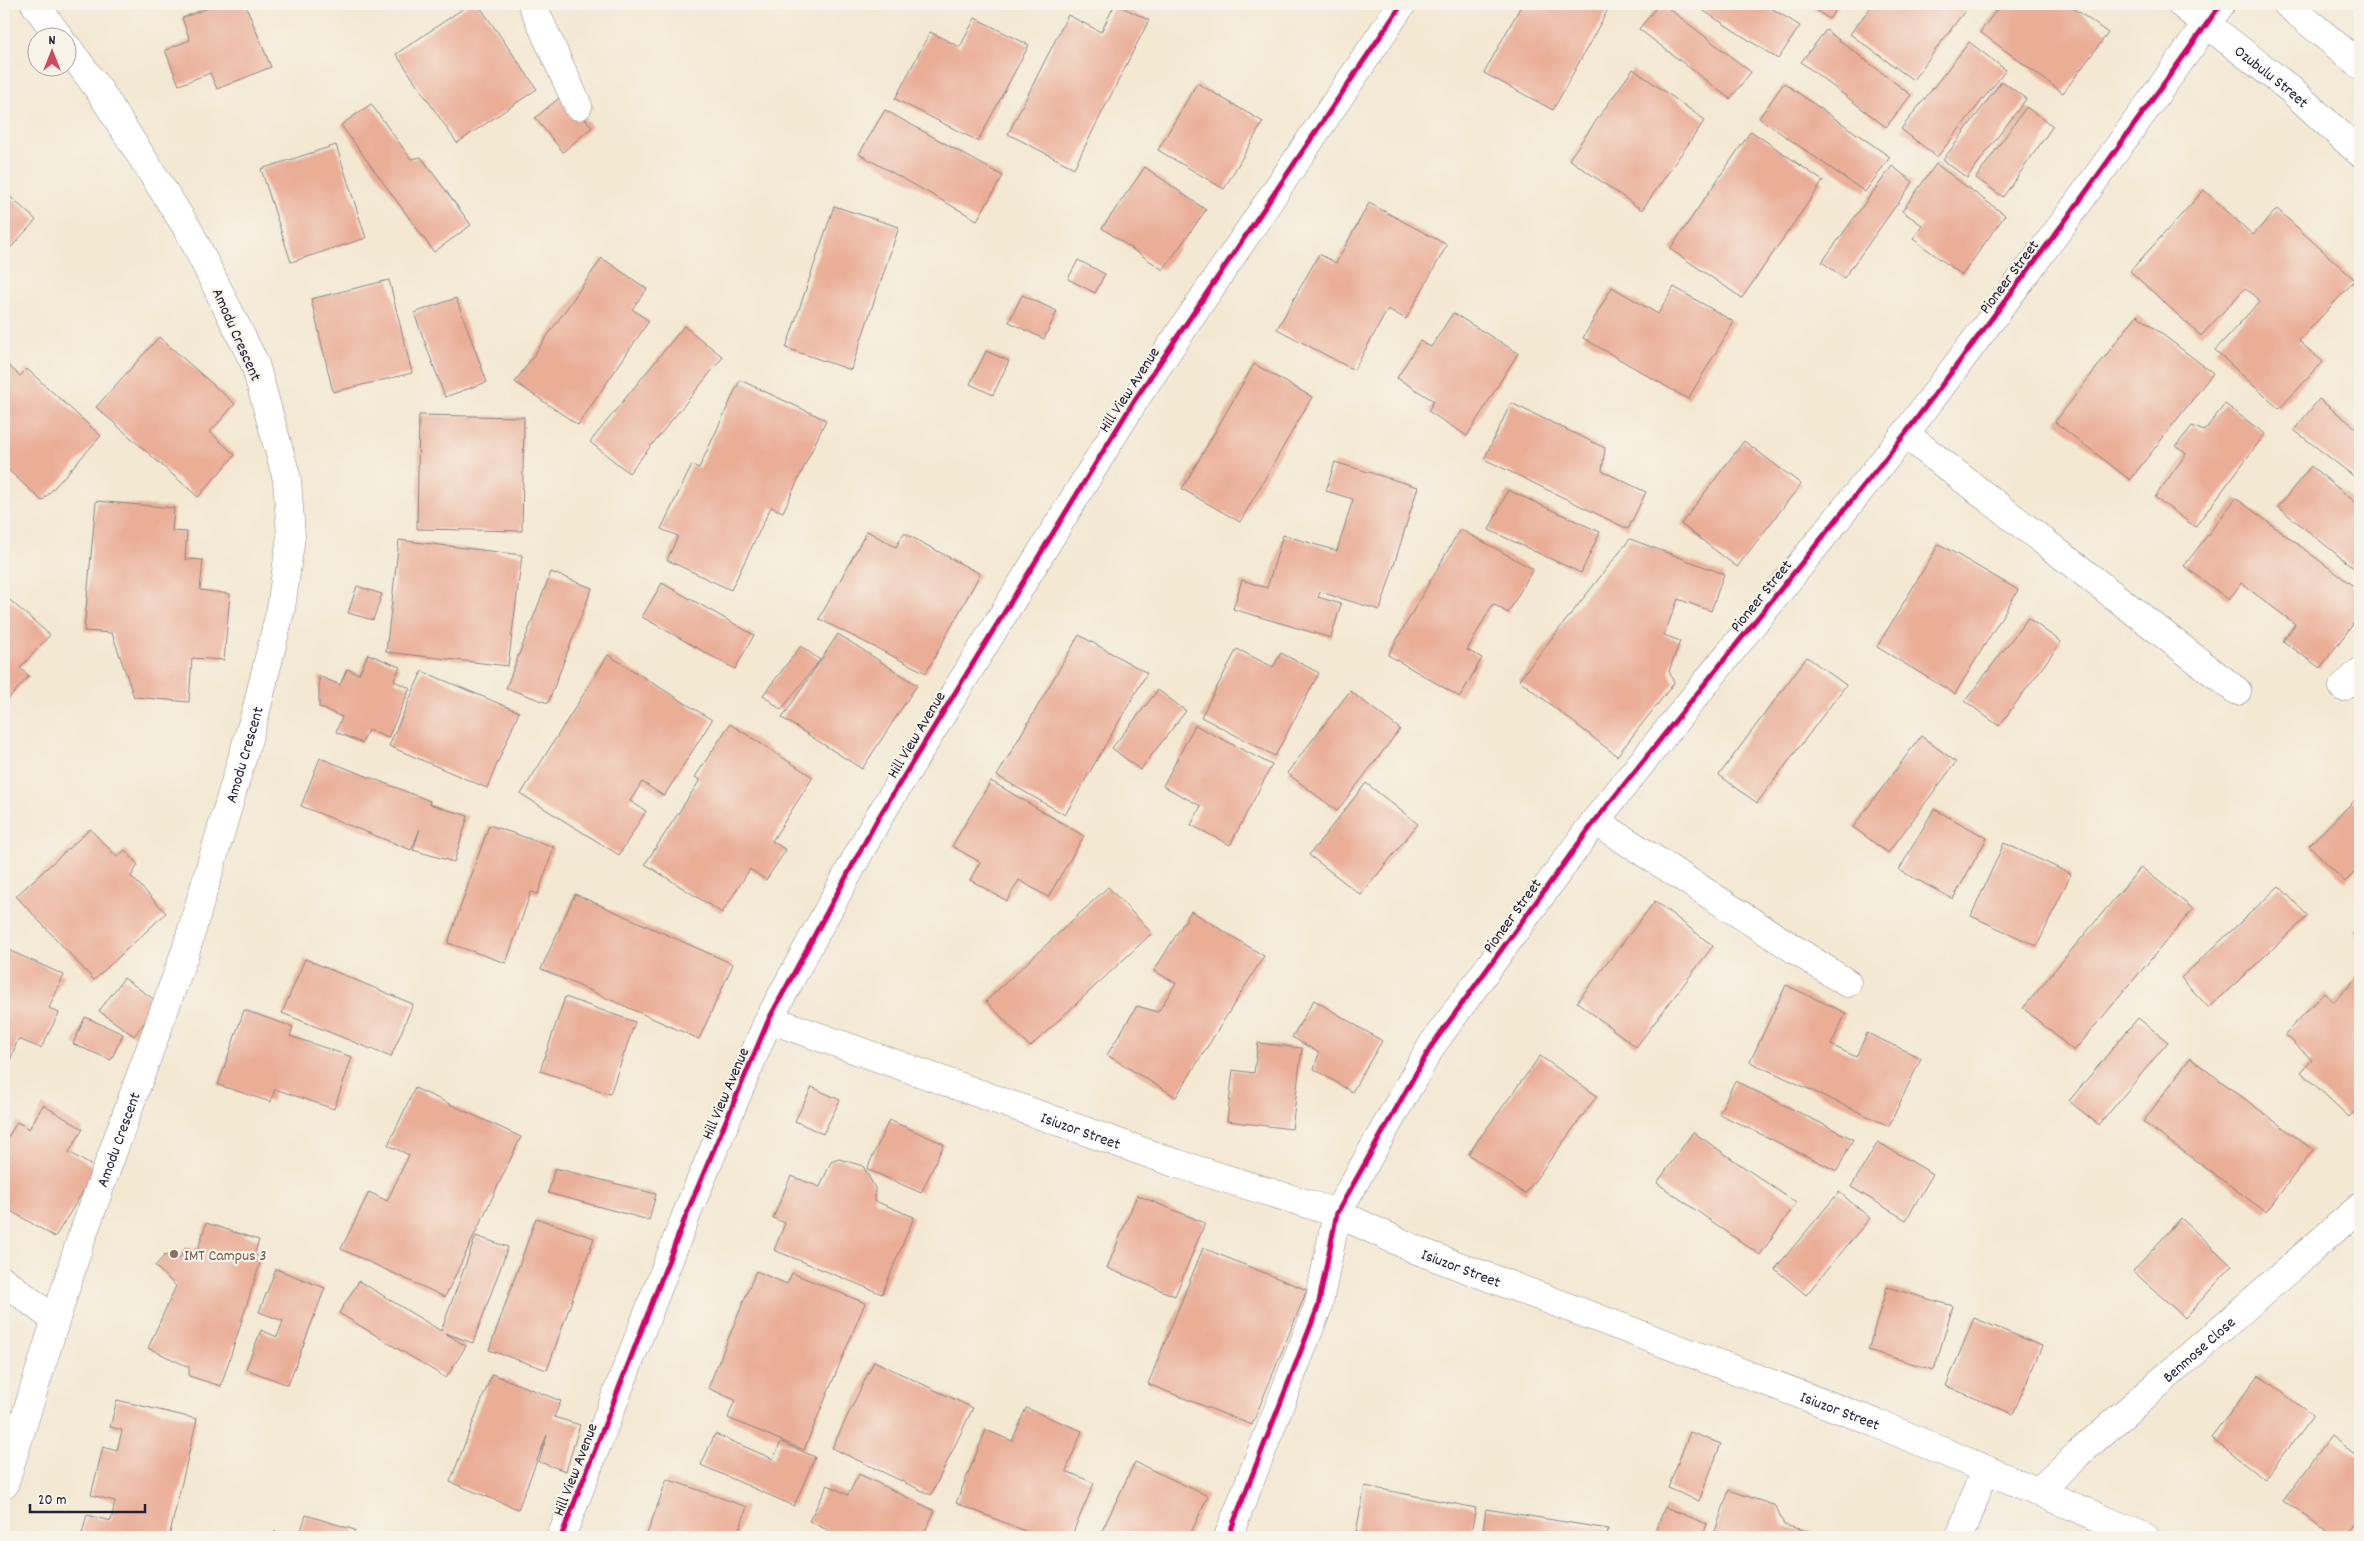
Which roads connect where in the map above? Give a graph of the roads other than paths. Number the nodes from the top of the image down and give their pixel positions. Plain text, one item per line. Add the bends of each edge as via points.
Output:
1 (35, 4) edge
2 (532, 4) edge
3 (1402, 4) edge
4 (2181, 4) edge
5 (2287, 4) edge
6 (2213, 13) edge
7 (53, 28) edge
8 (78, 62) edge
9 (2360, 65) edge
10 (578, 106) dead end
11 (2360, 153) edge
12 (1905, 434) junction
13 (2238, 691) dead end
14 (1595, 821) junction
15 (1847, 983) dead end
16 (769, 1019) junction
17 (2360, 1207) edge
18 (1337, 1213) junction
19 (4, 1281) edge
20 (55, 1320) junction
21 (1984, 1469) junction
22 (4, 1485) edge
23 (2038, 1492) junction
24 (562, 1537) edge
25 (1228, 1537) edge
26 (1960, 1537) edge
27 (2145, 1537) edge

1 - 7 street
2 - 10 street
3 - 16 street, Hill View Avenue via 1134,401 877,820
4 - 6 street, Ozubulu Street
5 - 9 street
6 - 11 street, Ozubulu Street
6 - 12 street, Pioneer Street via 2065,221
8 - 20 street, Amodu Crescent via 189,231 256,364 287,479 290,536 281,608 256,711 186,950
12 - 13 street
12 - 14 street, Pioneer Street
14 - 15 street
14 - 18 street, Pioneer Street via 1432,1045
16 - 18 street, Isiuzor Street via 1175,1163
16 - 24 street, Hill View Avenue via 689,1208
17 - 23 street, Benmose Close
18 - 21 street, Isiuzor Street via 1419,1252 1876,1423
18 - 25 street, Pioneer Street via 1318,1307
19 - 20 street
20 - 22 street, Amodu Crescent
21 - 23 street, Isiuzor Street
21 - 26 street
23 - 27 street, Isiuzor Street

